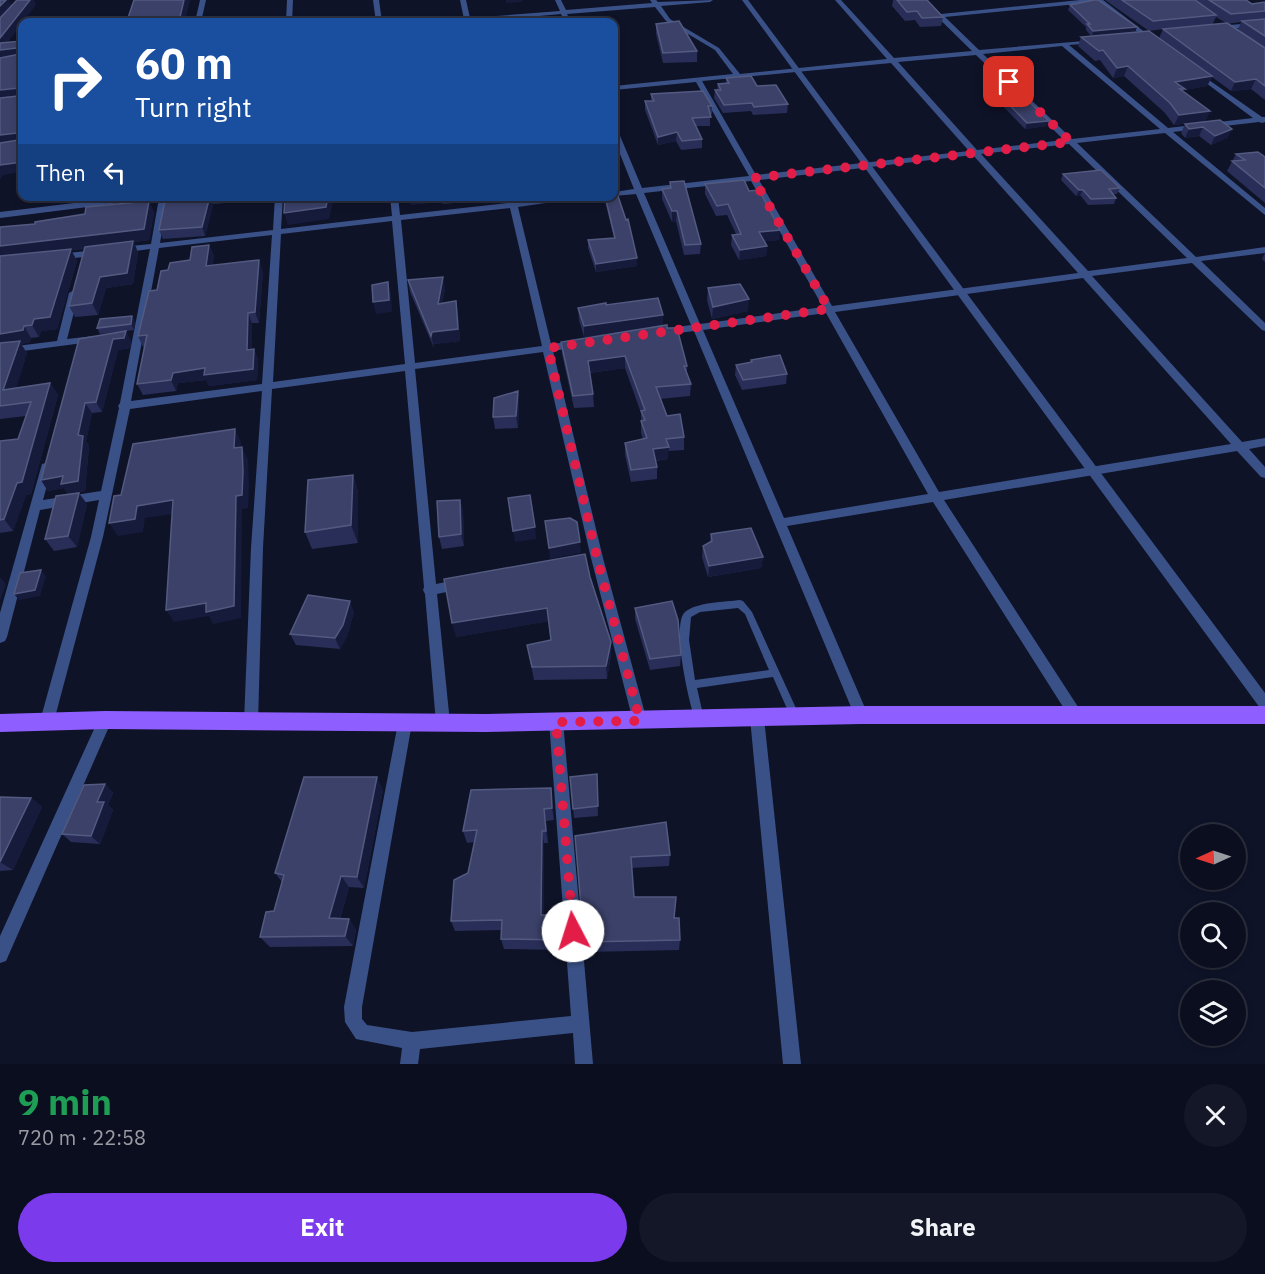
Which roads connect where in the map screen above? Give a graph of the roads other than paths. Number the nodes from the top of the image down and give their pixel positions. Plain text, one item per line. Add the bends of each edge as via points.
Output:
1 (203, 0) edge
2 (290, 0) edge
3 (376, 0) edge
4 (463, 0) edge
5 (558, 0) edge
6 (710, 0) edge
7 (745, 0) edge
8 (838, 0) edge
9 (923, 0) edge
10 (1099, 0) edge
11 (655, 3) edge
12 (563, 12) junction
13 (939, 16) junction
14 (199, 18) edge
15 (289, 18) edge
16 (378, 18) edge
17 (467, 18) edge
18 (506, 18) edge
19 (566, 18) edge
20 (1265, 24) edge
21 (1215, 26) edge
22 (1225, 28) junction
23 (1233, 33) edge
24 (1158, 34) edge
25 (1147, 36) junction
26 (1135, 37) edge
27 (1099, 40) edge
28 (1063, 44) junction
29 (1163, 48) edge
30 (978, 52) junction
31 (892, 61) junction
32 (1187, 66) edge
33 (797, 70) junction
34 (738, 76) junction
35 (698, 80) junction
36 (618, 88) edge
37 (1263, 121) edge
38 (1167, 130) junction
39 (618, 141) edge
40 (1071, 142) junction
41 (975, 152) junction
42 (868, 165) junction
43 (753, 178) junction
44 (639, 191) junction
45 (618, 194) edge
46 (116, 201) edge
47 (163, 201) edge
48 (279, 201) edge
49 (394, 201) edge
50 (512, 201) edge
51 (1265, 212) edge
52 (0, 215) edge
53 (396, 219) junction
54 (277, 232) junction
55 (154, 246) junction
56 (1265, 250) edge
57 (85, 254) junction
58 (42, 259) edge
59 (1194, 260) junction
60 (82, 265) edge
61 (1084, 274) junction
62 (76, 288) edge
63 (962, 291) junction
64 (829, 309) junction
65 (697, 327) junction
66 (1265, 328) edge
67 (651, 334) edge
68 (110, 338) edge
69 (594, 341) edge
70 (61, 343) junction
71 (548, 348) junction
72 (0, 351) edge
73 (410, 366) junction
74 (269, 386) junction
75 (123, 405) junction
76 (1265, 442) edge
77 (1238, 446) junction
78 (50, 451) edge
79 (1092, 471) junction
80 (1265, 474) edge
81 (106, 495) junction
82 (936, 497) junction
83 (35, 506) junction
84 (780, 523) junction
85 (474, 582) edge
86 (429, 590) junction
87 (0, 637) edge
88 (775, 673) junction
89 (693, 684) junction
90 (1265, 704) edge
91 (861, 715) junction
92 (1265, 715) edge
93 (795, 717) junction
94 (1077, 717) junction
95 (757, 718) junction
96 (105, 720) junction
97 (699, 720) junction
98 (47, 721) junction
99 (640, 721) junction
100 (250, 722) junction
101 (556, 722) junction
102 (0, 723) edge
103 (405, 723) junction
104 (442, 723) junction
105 (0, 955) edge
106 (580, 1024) junction
107 (412, 1041) junction
108 (792, 1063) edge
109 (409, 1064) edge
110 (584, 1064) edge

1 - 14 street
2 - 15 street
3 - 16 street
4 - 17 street
5 - 12 street
6 - 11 street
7 - 33 street
8 - 31 street
9 - 13 street
10 - 13 street
10 - 25 street
11 - 12 street
11 - 34 street via 674,24 717,49
12 - 18 street
12 - 19 street
13 - 30 street
20 - 22 street
21 - 22 street
22 - 23 street
24 - 25 street
25 - 26 street
25 - 29 street
27 - 28 street
28 - 30 street
28 - 38 street
30 - 31 street
30 - 40 street
31 - 33 street
31 - 41 street
32 - 37 street
33 - 34 street
33 - 42 street
34 - 35 street
35 - 36 street
35 - 43 street
37 - 38 street
38 - 40 street
38 - 51 street
39 - 44 street
40 - 41 street
40 - 59 street
41 - 42 street
41 - 61 street
42 - 43 street
42 - 63 street
43 - 44 street
43 - 64 street
44 - 45 street
44 - 65 street
46 - 52 street
47 - 55 street
48 - 54 street
49 - 53 street
50 - 53 street
50 - 71 street
53 - 54 street
53 - 73 street
54 - 55 street
54 - 74 street
55 - 57 street
55 - 75 street
56 - 59 street
57 - 58 street
57 - 60 street
59 - 61 street
59 - 66 street
61 - 63 street
61 - 77 street
62 - 70 street
63 - 64 street
63 - 79 street
64 - 65 street
64 - 82 street
65 - 67 street
65 - 84 street
68 - 70 street via 78,346
69 - 71 street
70 - 72 street
71 - 73 street
71 - 99 street via 592,559
73 - 74 street
73 - 86 street
74 - 75 street
74 - 100 street
75 - 81 street
76 - 77 street
77 - 79 street
77 - 80 street
78 - 83 street
79 - 82 street
79 - 90 street
81 - 83 street
81 - 98 street
82 - 84 street
82 - 94 street
83 - 87 street
84 - 91 street
85 - 86 street
86 - 104 street
88 - 89 lane
88 - 89 lane via 748,612 740,604 698,609 687,615 684,628
88 - 93 lane
89 - 97 lane
91 - 93 main road
91 - 94 main road
92 - 94 main road
93 - 95 main road
95 - 97 main road
95 - 108 street
96 - 98 main road
96 - 100 main road
96 - 105 street
97 - 99 main road
98 - 102 main road
99 - 101 main road
100 - 103 main road
101 - 104 main road
101 - 106 street
103 - 104 main road
103 - 107 street via 353,1008 354,1022 362,1033
106 - 107 street
106 - 110 street
107 - 109 street

